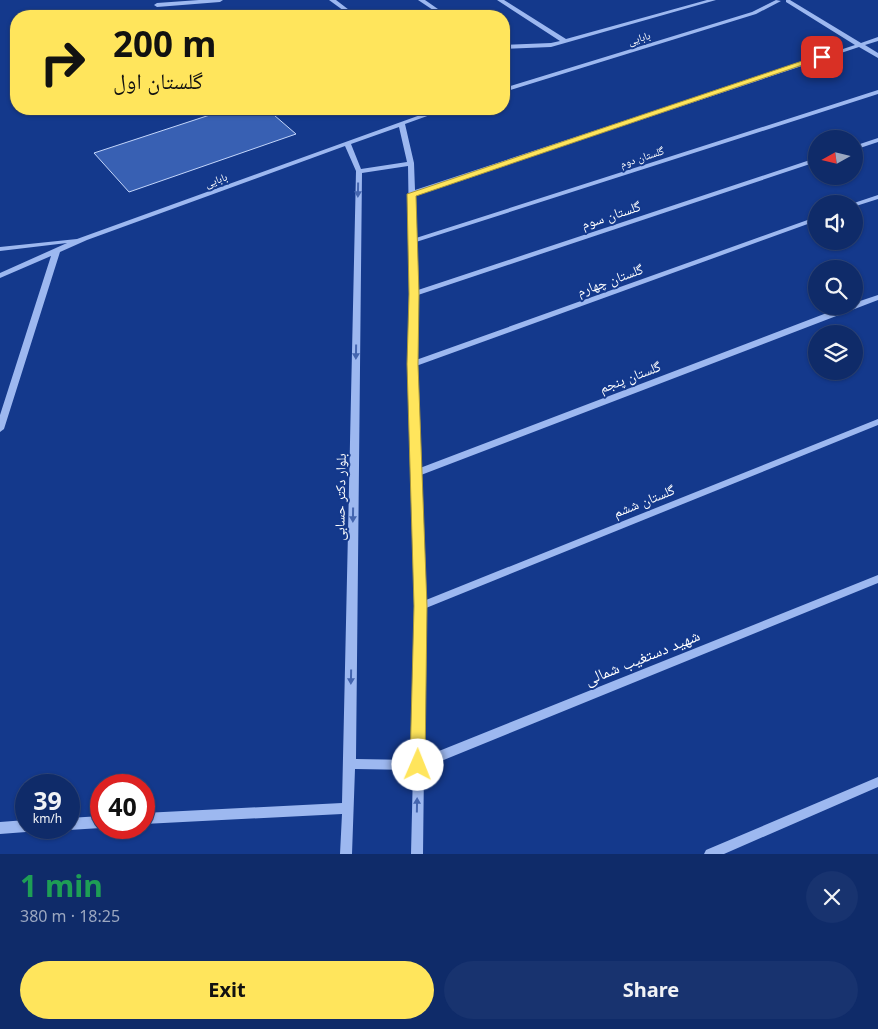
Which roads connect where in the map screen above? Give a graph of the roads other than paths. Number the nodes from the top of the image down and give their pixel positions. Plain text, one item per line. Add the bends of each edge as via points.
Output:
1 (220, 0) edge
2 (332, 0) edge
3 (420, 0) edge
4 (500, 0) edge
5 (713, 0) edge
6 (789, 0) edge
7 (775, 1) edge
8 (157, 5) dead end
9 (346, 10) edge
10 (436, 10) edge
11 (878, 39) edge
12 (565, 41) junction
13 (860, 44) junction
14 (510, 46) edge
15 (878, 56) edge
16 (510, 88) edge
17 (878, 92) edge
18 (426, 115) edge
19 (402, 124) junction
20 (878, 140) edge
21 (348, 143) junction
22 (863, 145) edge
23 (411, 163) junction
24 (808, 163) edge
25 (359, 171) junction
26 (412, 194) junction
27 (878, 196) edge
28 (863, 202) edge
29 (808, 222) edge
30 (84, 238) junction
31 (413, 241) junction
32 (0, 249) edge
33 (56, 252) junction
34 (0, 276) edge
35 (414, 294) junction
36 (878, 297) edge
37 (863, 303) edge
38 (830, 315) edge
39 (412, 364) junction
40 (878, 422) edge
41 (0, 428) edge
42 (416, 473) junction
43 (878, 579) edge
44 (420, 606) junction
45 (350, 764) junction
46 (418, 765) junction
47 (878, 782) edge
48 (348, 808) junction
49 (155, 818) edge
50 (15, 827) edge
51 (0, 828) edge
52 (346, 854) edge
53 (417, 854) edge
54 (710, 854) edge

1 - 8 street
2 - 9 street
3 - 10 street
4 - 12 street
5 - 12 street
6 - 7 street
6 - 13 street
7 - 16 street, بابایی via 754,13
11 - 13 street
12 - 14 street via 551,45
13 - 15 street
13 - 26 street
17 - 31 street, گلستان دوم
18 - 19 street, بابایی
19 - 21 street, بابایی
19 - 23 street
20 - 22 street
21 - 25 street, بلوار دکتر حسابی
21 - 30 street, بابایی
23 - 25 street
23 - 26 street
24 - 35 street, گلستان سوم
25 -> 45 street, بلوار دکتر حسابی
26 - 31 street
27 - 28 street
29 - 39 street, گلستان چهارم
30 - 32 street
30 - 33 street, بابایی
31 - 35 street
33 - 34 street, بابایی
33 - 41 street
35 - 39 street
36 - 37 street, گلستان پنجم
38 - 42 street, گلستان پنجم
39 - 42 street
40 - 44 street, گلستان ششم
42 - 44 street
43 - 46 street, شهید دستغیب شمالی
44 - 46 street
45 - 46 street
45 - 48 street, بلوار دکتر حسابی
53 -> 46 street
47 - 54 street
48 - 49 street
48 - 52 street, بلوار دکتر حسابی
50 - 51 street

